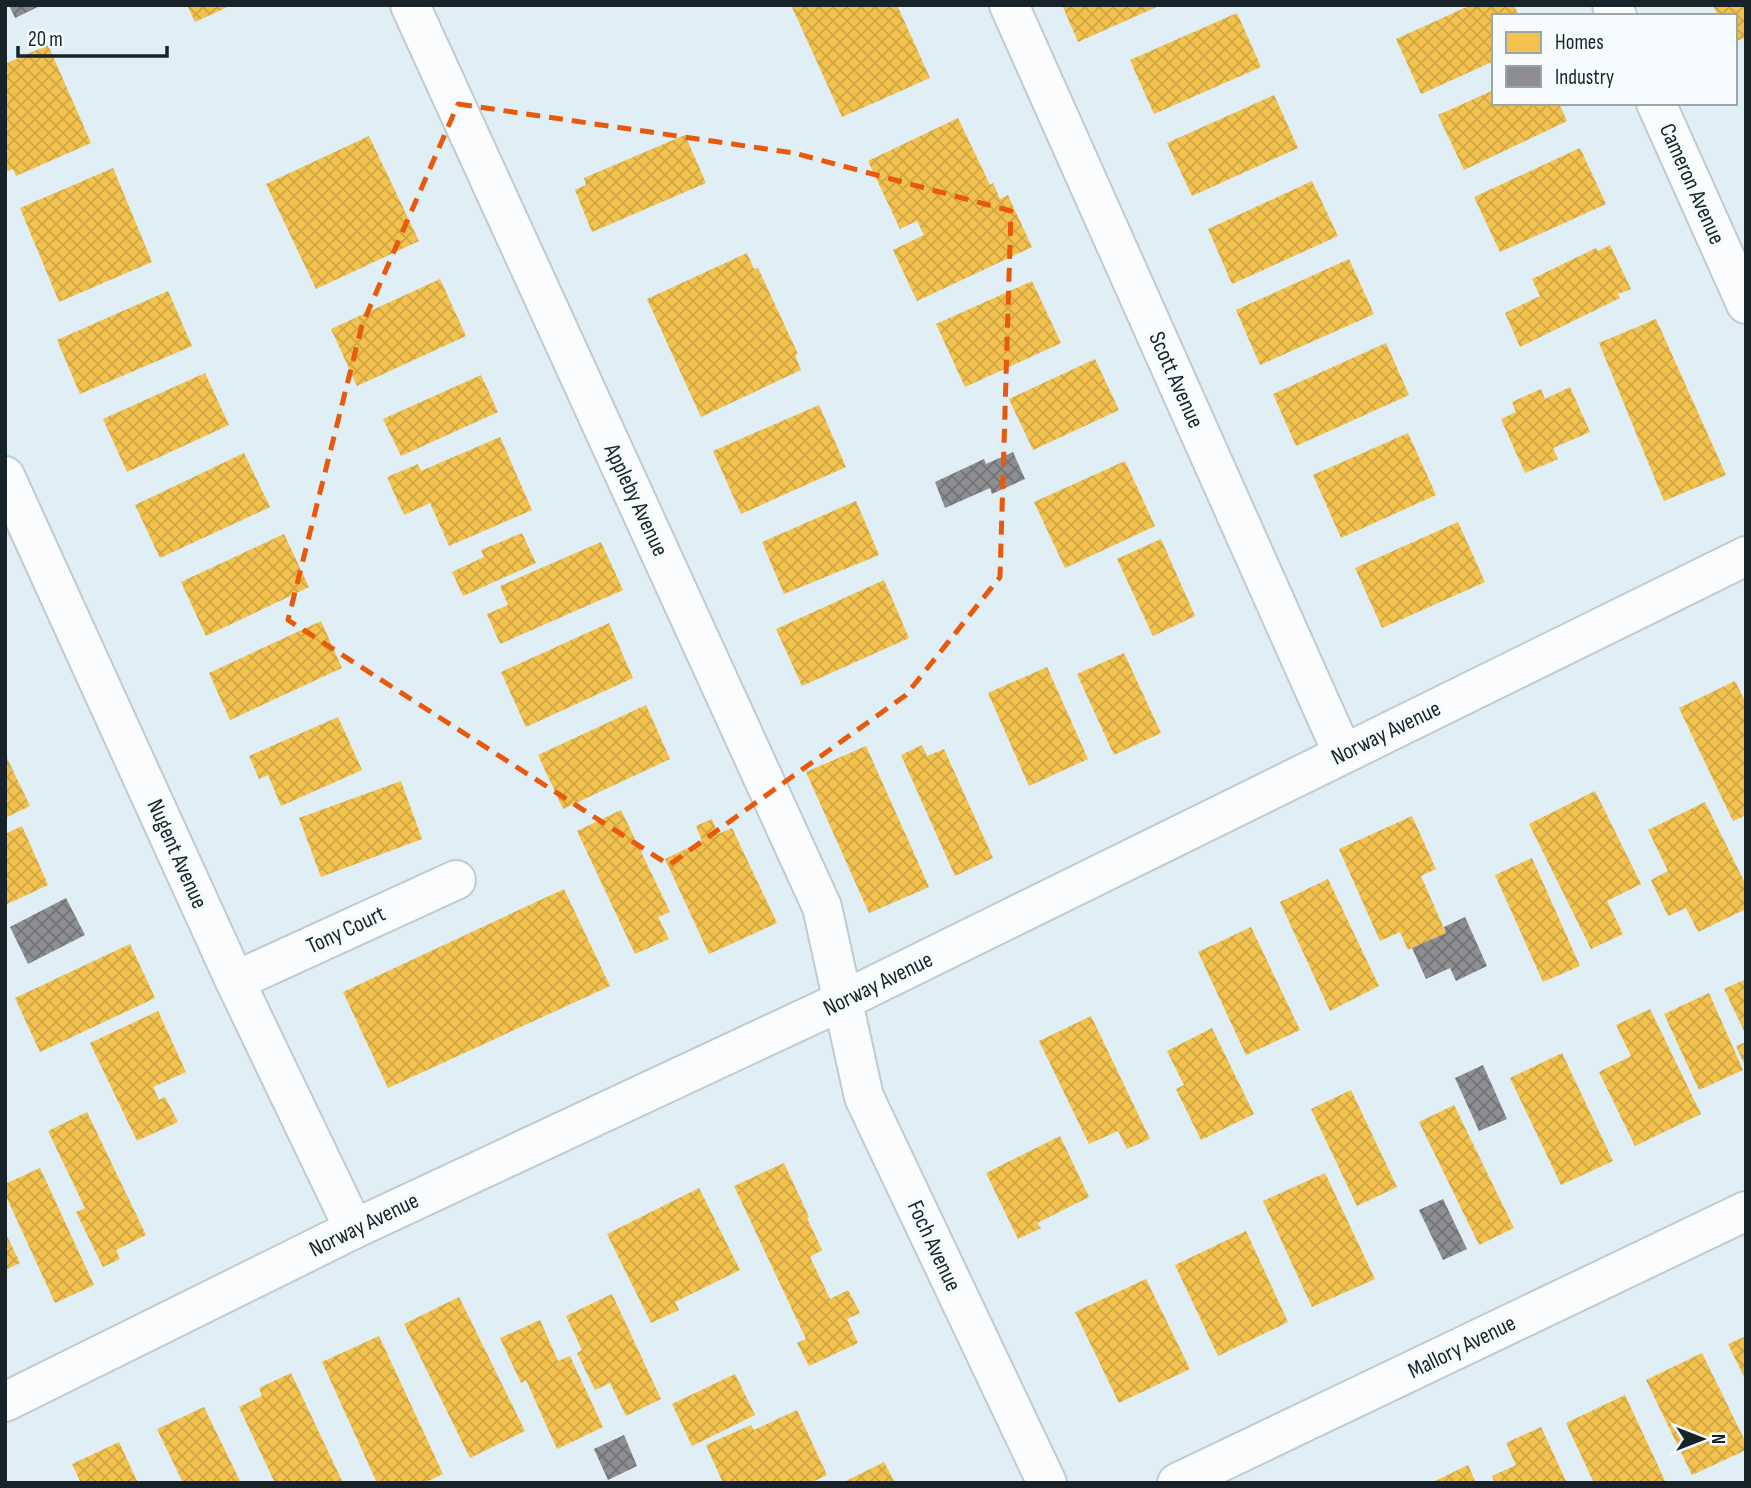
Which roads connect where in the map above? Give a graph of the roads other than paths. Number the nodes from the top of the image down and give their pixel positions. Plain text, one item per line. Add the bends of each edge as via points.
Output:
1 (410, 5) edge
2 (1009, 5) edge
3 (1657, 105) edge
4 (1746, 303) edge
5 (5, 476) edge
6 (1746, 556) edge
7 (1343, 754) junction
8 (456, 880) dead end
9 (235, 981) junction
10 (842, 1001) junction
11 (1746, 1211) edge
12 (354, 1229) junction
13 (5, 1402) edge
14 (1047, 1483) edge
15 (1177, 1483) edge

1 - 10 street, Appleby Avenue via 822,906
2 - 7 street, Scott Avenue
3 - 4 street, Cameron Avenue
5 - 9 street, Nugent Avenue
6 - 7 street, Norway Avenue
7 - 10 street, Norway Avenue
8 - 9 street, Tony Court
9 - 12 street, Nugent Avenue
10 - 12 street, Norway Avenue
10 - 14 street, Foch Avenue via 864,1097
11 - 15 street, Mallory Avenue
12 - 13 street, Norway Avenue

